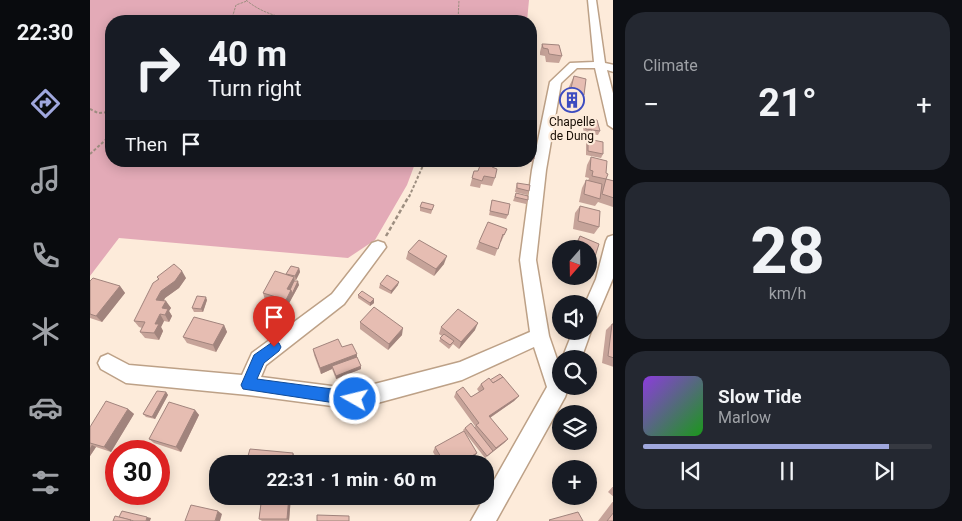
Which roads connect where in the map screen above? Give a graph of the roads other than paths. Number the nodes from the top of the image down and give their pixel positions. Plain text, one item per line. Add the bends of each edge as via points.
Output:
1 (592, 0) edge
2 (607, 67) edge
3 (613, 125) edge
4 (613, 241) edge
5 (378, 247) road end
6 (597, 296) edge
7 (540, 336) junction
8 (108, 363) dead end
9 (552, 366) edge
10 (248, 385) junction
11 (555, 395) edge
12 (483, 521) edge

1 - 2 street
2 - 3 street
2 - 7 street via 574,65 556,82 539,170 528,260
4 - 6 street
5 - 10 street via 338,299 259,359
7 - 9 street
7 - 10 street via 462,371 355,399
8 - 10 street via 126,374
11 - 12 street

